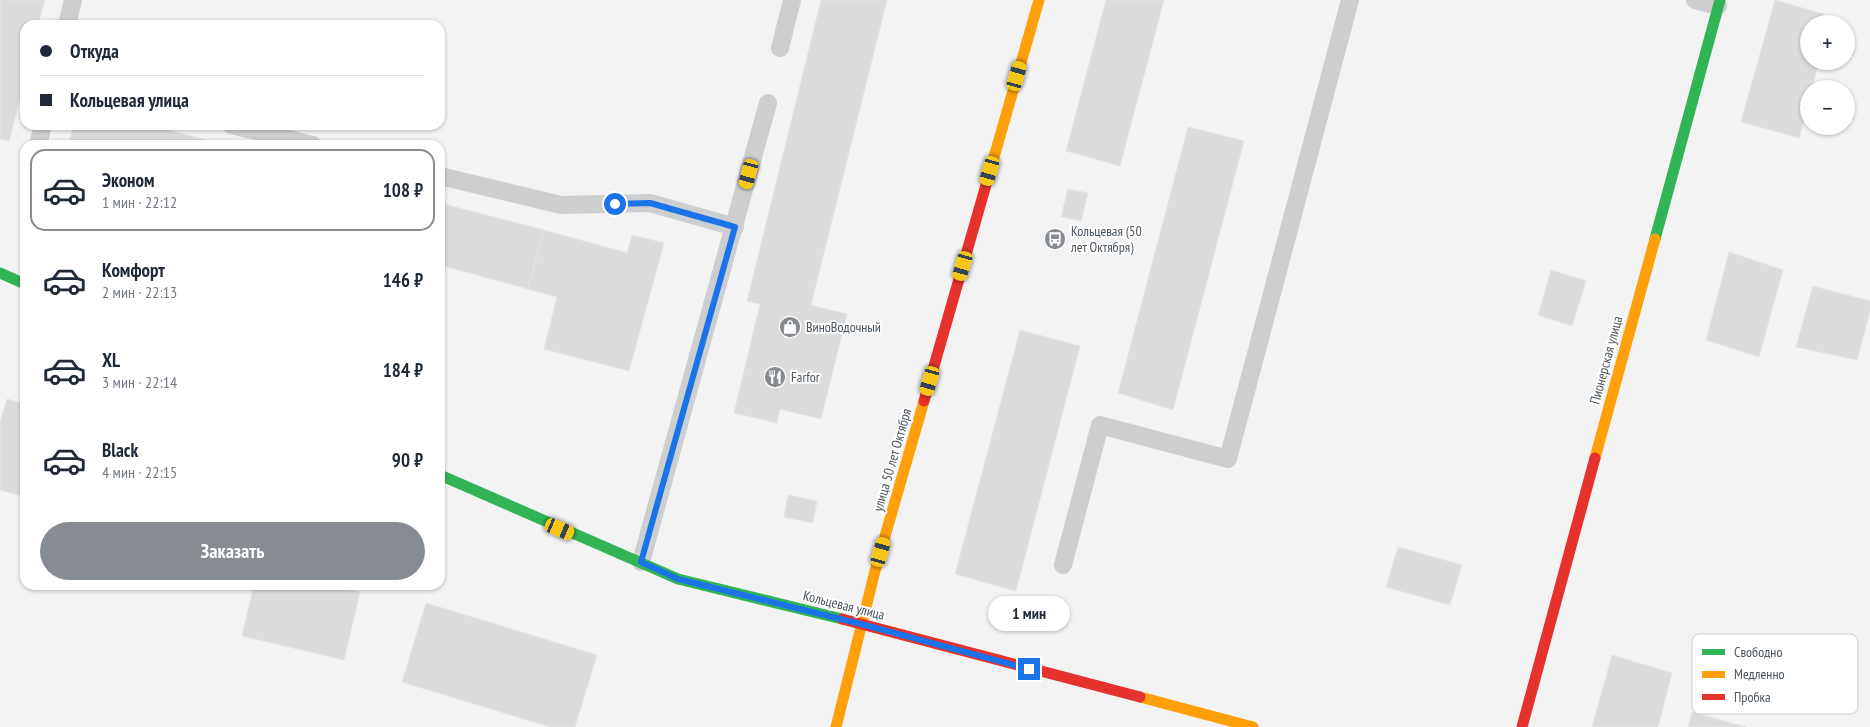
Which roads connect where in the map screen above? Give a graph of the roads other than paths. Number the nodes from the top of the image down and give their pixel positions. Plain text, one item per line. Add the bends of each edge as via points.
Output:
1 (73, 0) edge
2 (792, 0) edge
3 (1039, 0) edge
4 (1350, 0) edge
5 (1695, 0) edge
6 (1719, 3) edge
7 (68, 20) edge
8 (780, 48) dead end
9 (768, 103) dead end
10 (252, 130) edge
11 (292, 140) edge
12 (445, 177) edge
13 (735, 227) junction
14 (0, 273) edge
15 (20, 282) edge
16 (445, 477) edge
17 (641, 562) junction
18 (1063, 565) dead end
19 (861, 624) junction
20 (836, 727) edge
21 (1253, 727) edge
22 (1522, 727) edge

1 - 7 lane
2 - 8 lane
3 - 19 street, улица 50 лет Октября
4 - 18 lane via 1228,459 1100,425
5 - 6 lane
6 - 22 street, Пионерская улица
9 - 13 lane
10 - 11 lane
12 - 13 lane via 561,206 650,203
13 - 17 lane
14 - 15 street
16 - 17 street, Кольцевая улица
17 - 19 street, Кольцевая улица via 678,579
19 - 20 street, улица 50 лет Октября
19 - 21 street, Кольцевая улица

